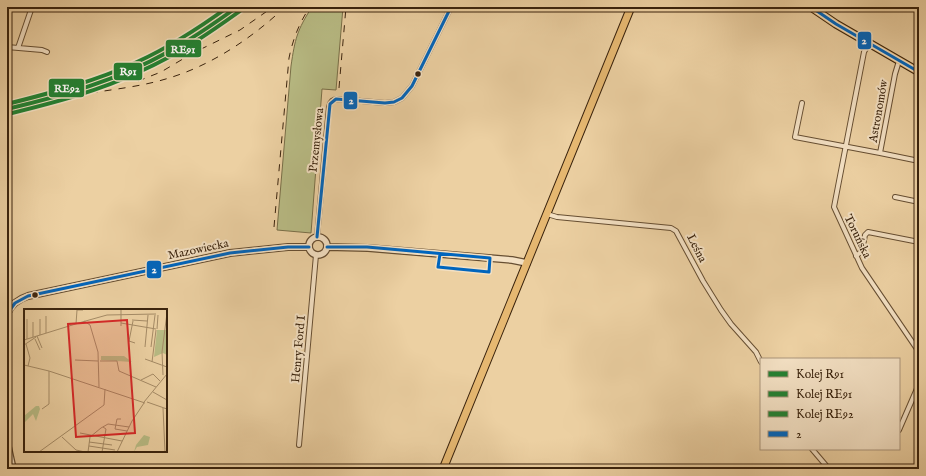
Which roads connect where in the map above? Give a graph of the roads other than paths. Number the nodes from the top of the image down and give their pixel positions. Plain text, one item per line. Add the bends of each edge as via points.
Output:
1 (32, 7) edge
2 (451, 7) edge
3 (631, 7) edge
4 (811, 7) edge
5 (869, 44) junction
6 (7, 47) edge
7 (18, 48) junction
8 (47, 52) dead end
9 (899, 61) junction
10 (919, 72) edge
11 (802, 103) dead end
12 (845, 146) junction
13 (880, 153) junction
14 (919, 161) edge
15 (895, 197) dead end
16 (919, 202) edge
17 (547, 214) junction
18 (317, 237) junction
19 (919, 242) edge
20 (309, 247) junction
21 (327, 247) junction
22 (316, 255) junction
23 (856, 256) junction
24 (527, 263) junction
25 (7, 314) edge
26 (919, 352) edge
27 (760, 360) edge
28 (919, 384) edge
29 (900, 428) edge
30 (7, 442) edge
31 (299, 445) dead end
32 (813, 450) edge
33 (14, 469) edge
34 (444, 469) edge
35 (829, 469) edge

1 - 7 street
2 - 18 street, Przemysłowa via 412,86 402,98 385,103 338,99 330,103
3 - 17 main road
4 - 5 main road
5 - 9 main road
5 - 12 street, Toruńska via 864,52
6 - 7 street
7 - 8 street
9 - 10 main road
9 - 13 street, Astronomów
11 - 12 street, Astronomów via 795,137
12 - 13 street, Astronomów
12 - 23 street, Toruńska via 834,207
13 - 14 street
15 - 16 street
17 - 24 main road
17 - 27 street, Leśna via 671,228 676,231 721,310
18 - 20 street via 311,240
18 - 21 street via 325,241
19 - 23 street via 868,232 862,252
20 - 22 street
20 - 25 street, Mazowiecka via 230,253 35,295 16,302
21 - 22 street via 322,254
21 - 24 street via 368,248
22 - 31 street, Henry Ford I
23 - 26 street, Toruńska
24 - 34 main road
28 - 29 street
30 - 33 street
32 - 35 street

